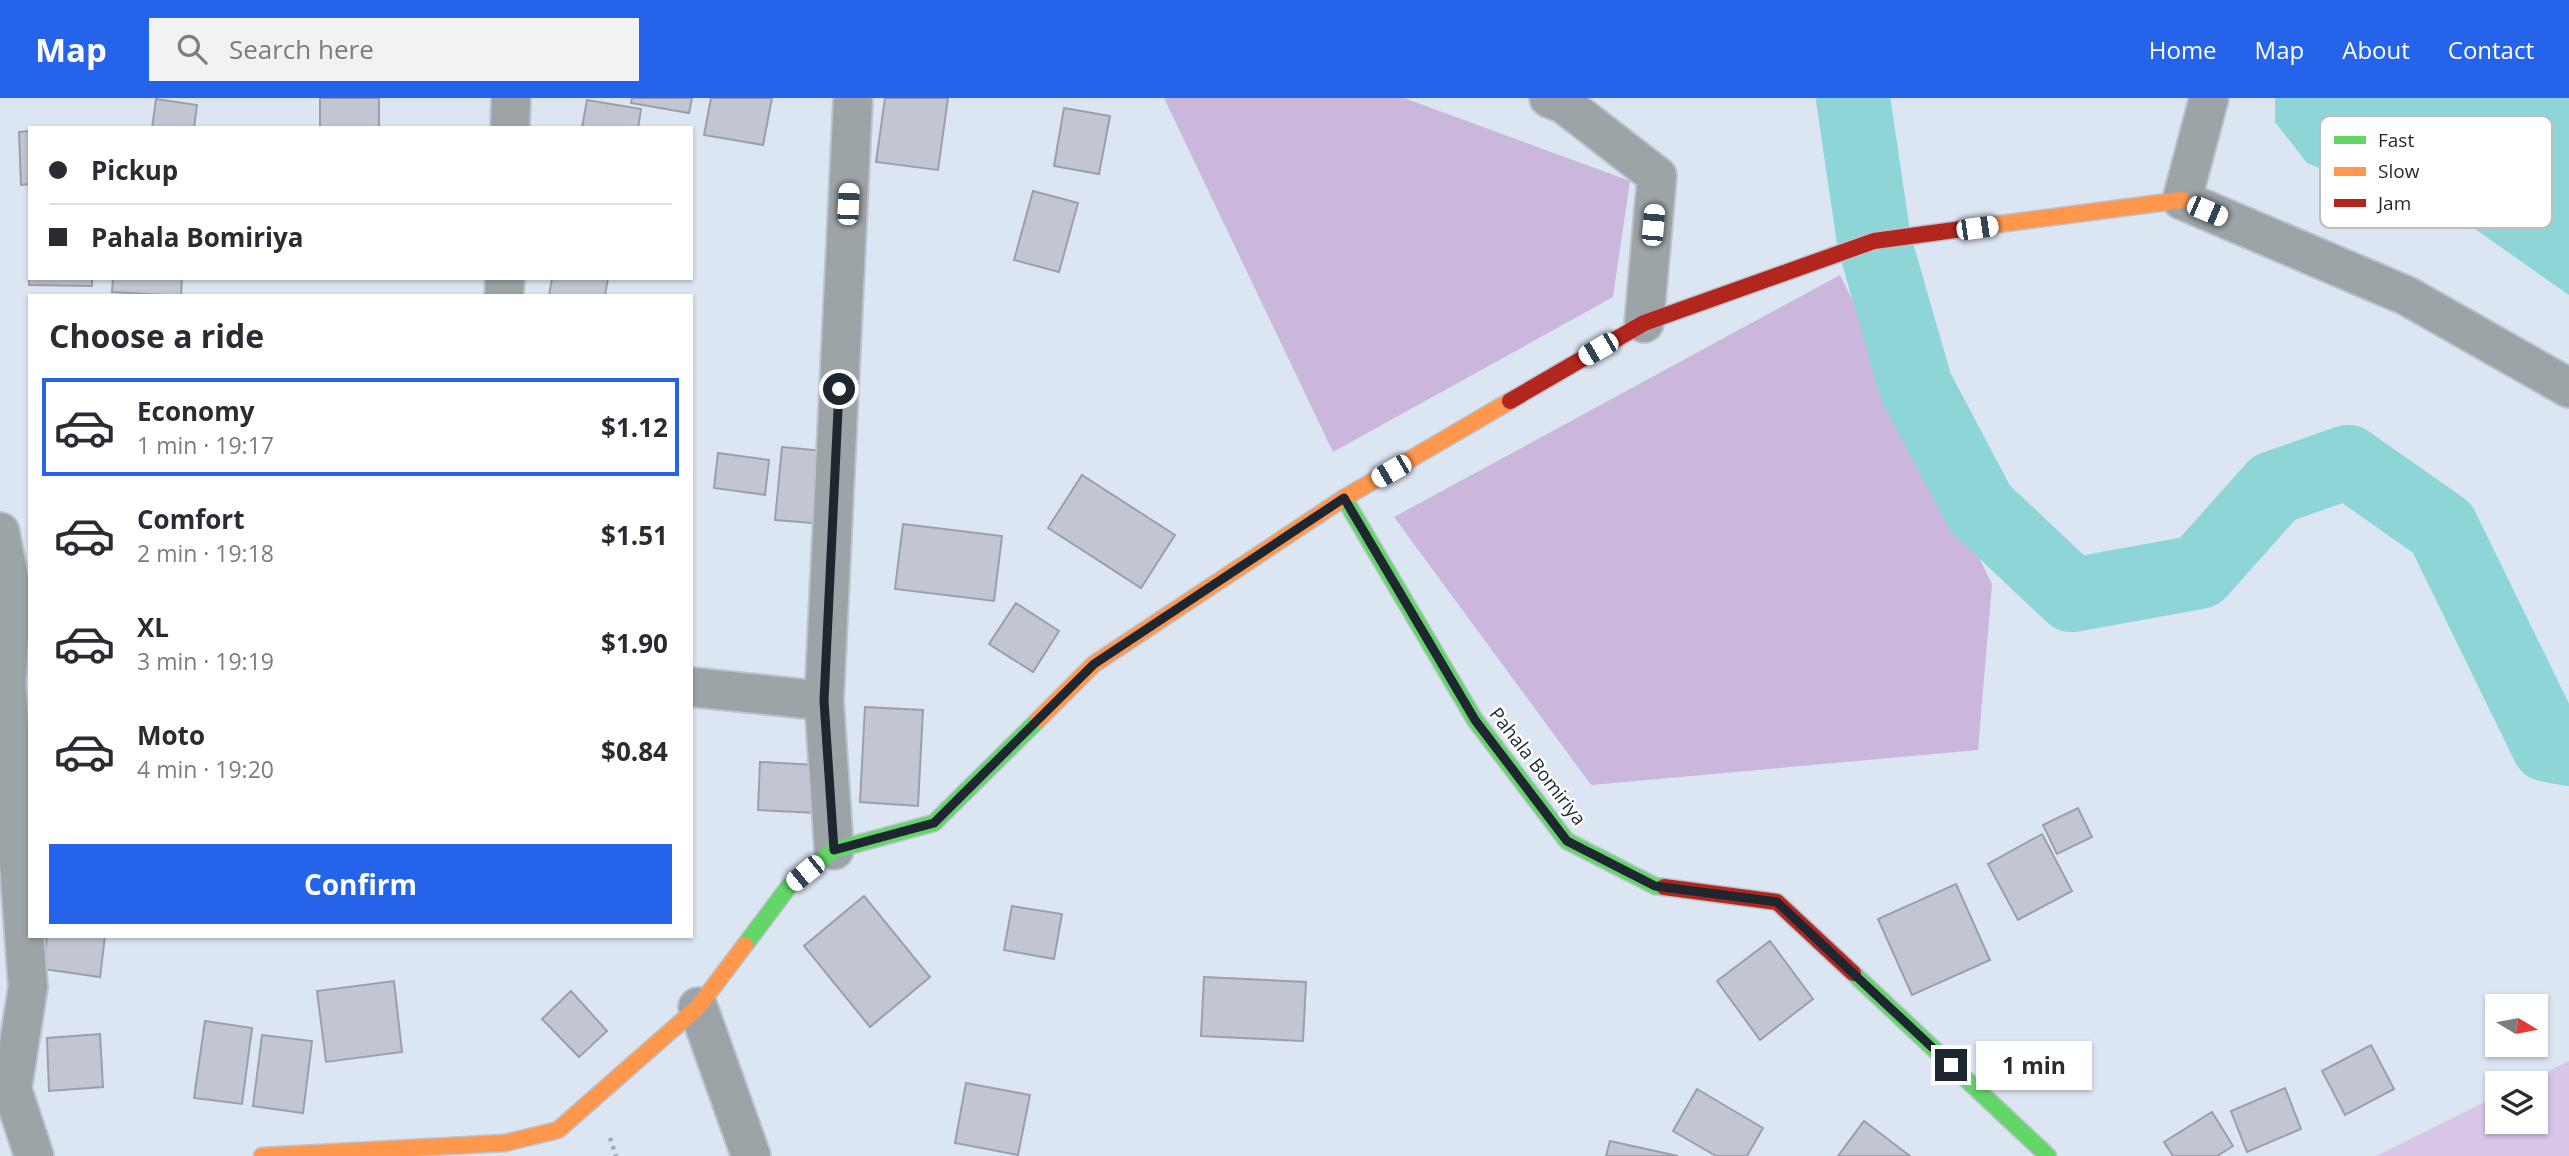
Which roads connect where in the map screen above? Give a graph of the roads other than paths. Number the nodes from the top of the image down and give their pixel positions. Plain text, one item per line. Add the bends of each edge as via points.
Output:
1 (853, 98) edge
2 (1549, 98) edge
3 (2209, 98) edge
4 (2182, 200) junction
5 (1644, 323) junction
6 (2569, 388) edge
7 (1344, 498) junction
8 (0, 532) edge
9 (693, 687) edge
10 (824, 701) junction
11 (834, 850) junction
12 (698, 1007) junction
13 (34, 1156) edge
14 (262, 1156) edge
15 (751, 1156) edge
16 (2048, 1156) edge

1 - 10 street
2 - 5 street via 1564,104 1657,176
3 - 4 street
4 - 5 street via 1874,241
4 - 6 street via 2407,296
5 - 7 street
7 - 11 street via 1094,664 934,823
7 - 16 street, Pahala Bomiriya via 1475,720 1567,841 1655,886 1777,902
8 - 13 street via 12,594 6,683 28,987 12,1089
9 - 10 street
10 - 11 street
11 - 12 street via 790,885
12 - 14 street via 558,1130 505,1143
12 - 15 street

